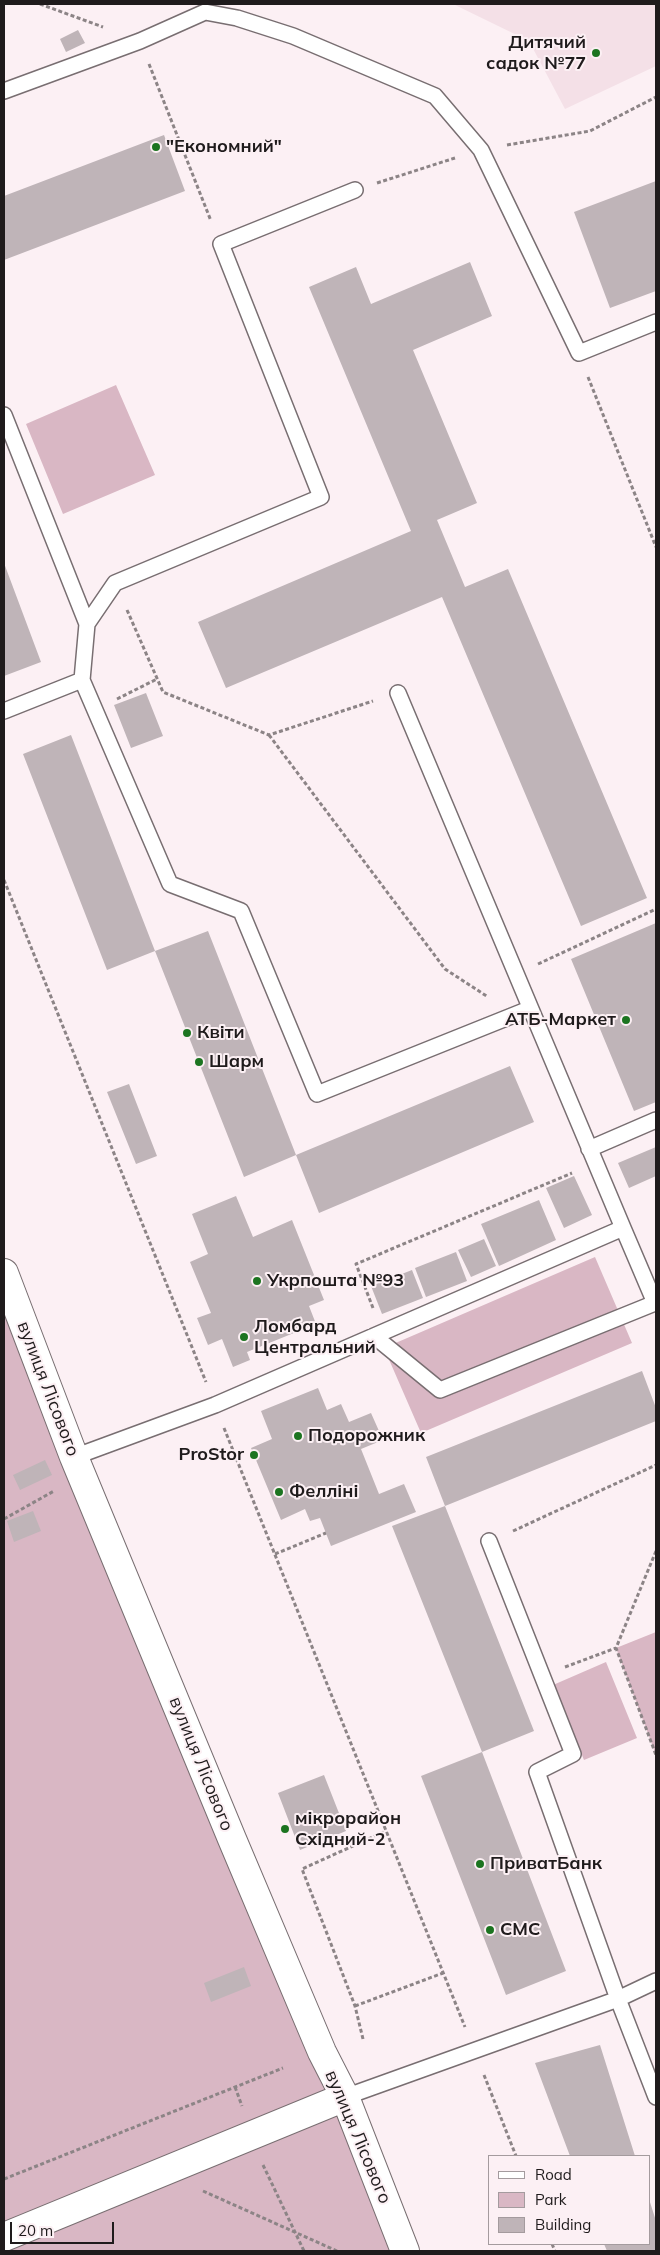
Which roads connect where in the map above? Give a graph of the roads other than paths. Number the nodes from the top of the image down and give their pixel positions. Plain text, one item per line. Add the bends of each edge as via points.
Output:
1 (208, 8) edge
2 (4, 91) edge
3 (355, 190) dead end
4 (656, 322) edge
5 (4, 415) edge
6 (87, 624) junction
7 (82, 680) junction
8 (398, 693) road end
9 (4, 711) edge
10 (523, 1012) junction
11 (656, 1120) edge
12 (592, 1156) junction
13 (623, 1228) junction
14 (4, 1273) edge
15 (374, 1336) junction
16 (78, 1466) junction
17 (489, 1541) road end
18 (656, 1981) edge
19 (618, 1999) junction
20 (656, 2097) edge
21 (345, 2098) junction
22 (4, 2237) edge
23 (405, 2251) edge

1 - 2 lane via 140,41
1 - 4 lane via 293,36 435,96 481,150 579,353
3 - 6 lane via 221,244 321,497 115,583
5 - 6 lane
6 - 7 lane
7 - 9 lane
7 - 10 lane via 170,884 241,912 317,1094
8 - 10 lane via 515,975
10 - 12 lane
11 - 12 lane
12 - 13 lane
13 - 15 lane
13 - 15 lane via 654,1303 440,1390
14 - 16 street, вулиця Лісового
15 - 16 lane
16 - 21 street, вулиця Лісового via 258,1901
17 - 19 lane via 573,1754 537,1772
18 - 19 lane
19 - 20 lane
19 - 21 lane
21 - 22 street
21 - 23 street, вулиця Лісового

